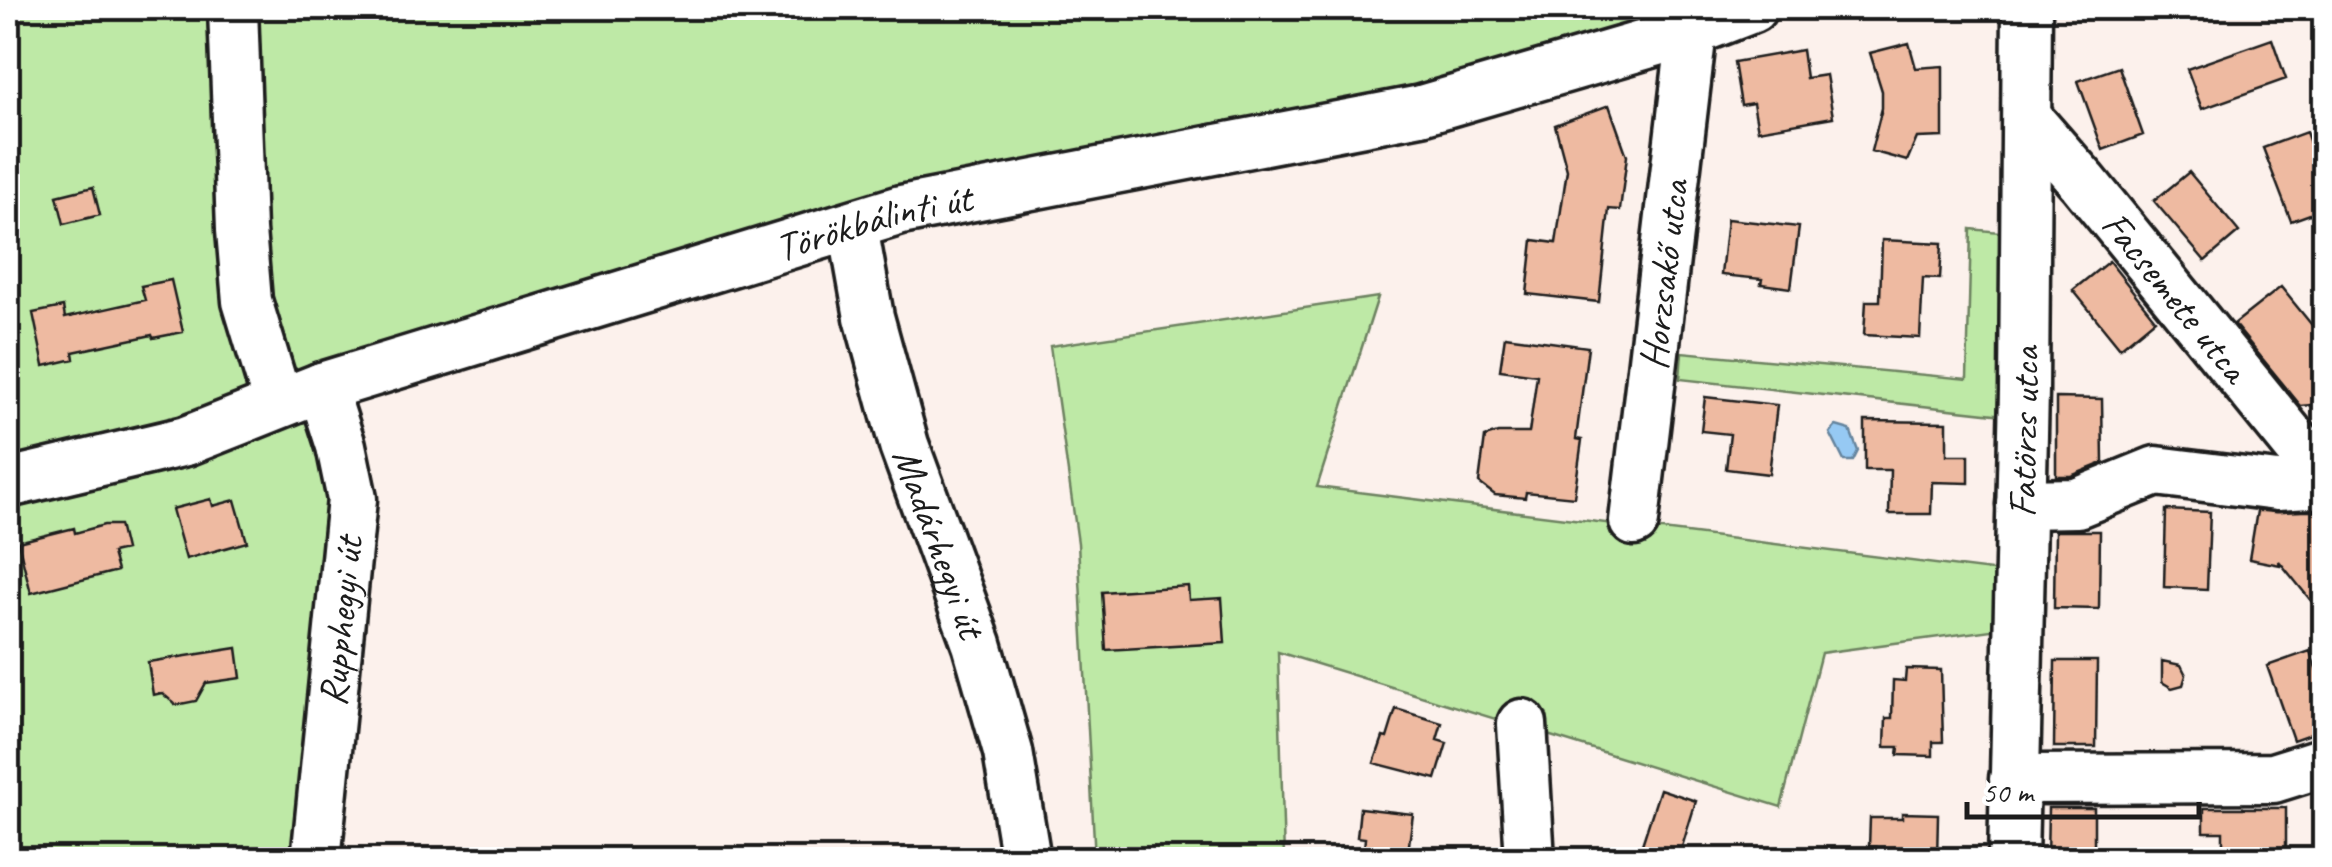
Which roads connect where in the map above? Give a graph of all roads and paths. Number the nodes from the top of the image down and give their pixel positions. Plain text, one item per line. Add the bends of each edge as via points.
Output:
1 (233, 8) edge
2 (1752, 8) edge
3 (2026, 8) edge
4 (1692, 31) junction
5 (2027, 118) junction
6 (853, 227) junction
7 (322, 388) junction
8 (278, 403) junction
9 (2324, 481) edge
10 (8, 483) edge
11 (2021, 504) junction
12 (1634, 521) dead end
13 (1522, 724) dead end
14 (2324, 762) edge
15 (2014, 780) junction
16 (316, 860) edge
17 (1026, 860) edge
18 (1530, 860) edge
19 (2013, 860) edge

1 - 8 street via 247,301
2 - 4 street, Törökbálinti út
3 - 5 street, Fatörzs utca
4 - 6 street, Törökbálinti út via 1421,110 901,210
4 - 12 street, Horzsakő utca
5 - 9 street, Facsemete utca
5 - 11 street, Fatörzs utca
6 - 7 street, Törökbálinti út
6 - 17 street, Madárhegyi út via 904,445 977,644 1008,752
7 - 8 street, Törökbálinti út
7 - 16 street, Rupphegyi út via 352,500
8 - 10 street, Törökbálinti út via 186,441
9 - 11 street via 2277,486 2156,471 2077,503
11 - 15 street, Fatörzs utca
13 - 18 street
14 - 15 street via 2273,778
15 - 19 street, Fatörzs utca

